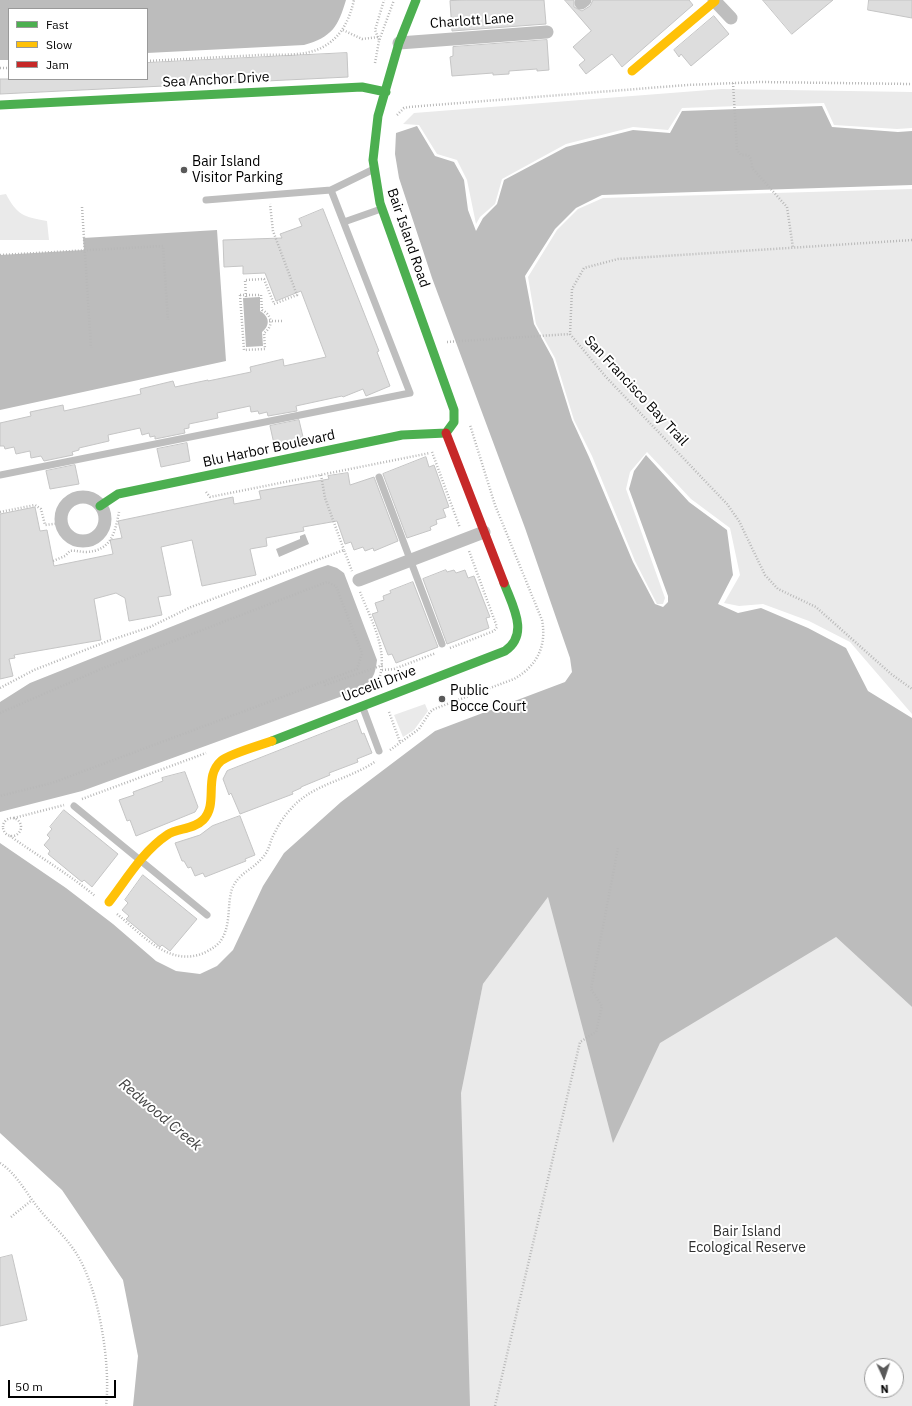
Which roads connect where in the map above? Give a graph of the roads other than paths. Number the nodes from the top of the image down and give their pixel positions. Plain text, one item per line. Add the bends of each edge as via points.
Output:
1 (416, 0) edge
2 (714, 0) edge
3 (731, 18) dead end
4 (548, 32) dead end
5 (399, 43) junction
6 (632, 71) dead end
7 (386, 92) junction
8 (0, 105) edge
9 (374, 169) junction
10 (331, 190) junction
11 (206, 200) dead end
12 (382, 208) junction
13 (344, 222) junction
14 (446, 433) junction
15 (0, 475) edge
16 (379, 477) dead end
17 (100, 506) junction
18 (484, 532) junction
19 (411, 561) junction
20 (357, 581) road end
21 (443, 647) road end
22 (362, 706) junction
23 (382, 752) road end
24 (73, 804) road end
25 (142, 861) junction
26 (107, 904) road end
27 (207, 915) dead end

1 - 5 street, Bair Island Road
2 - 3 street
2 - 6 street
4 - 5 street, Charlott Lane
5 - 7 street, Bair Island Road
7 - 8 street, Sea Anchor Drive via 362,87
7 - 9 street, Bair Island Road via 377,125
9 - 10 lane
9 - 12 street, Bair Island Road
10 - 11 lane
10 - 13 lane
12 - 13 lane
12 - 14 street, Bair Island Road via 454,410 454,422
13 - 15 lane via 410,393
14 - 17 street, Blu Harbor Boulevard via 402,435 118,494
14 - 18 street, Uccelli Drive
16 - 19 lane
17 - 17 street via 105,519 100,533 95,538 88,541 74,539 64,530 64,510 73,500 87,498
18 - 19 street
18 - 22 street, Uccelli Drive via 518,621 516,641 511,648 500,654
19 - 20 street
19 - 21 lane
22 - 23 lane
22 - 25 street, Uccelli Drive via 222,760 211,774 209,812 202,821 168,834
24 - 25 lane
25 - 26 street, Uccelli Drive
25 - 27 lane

